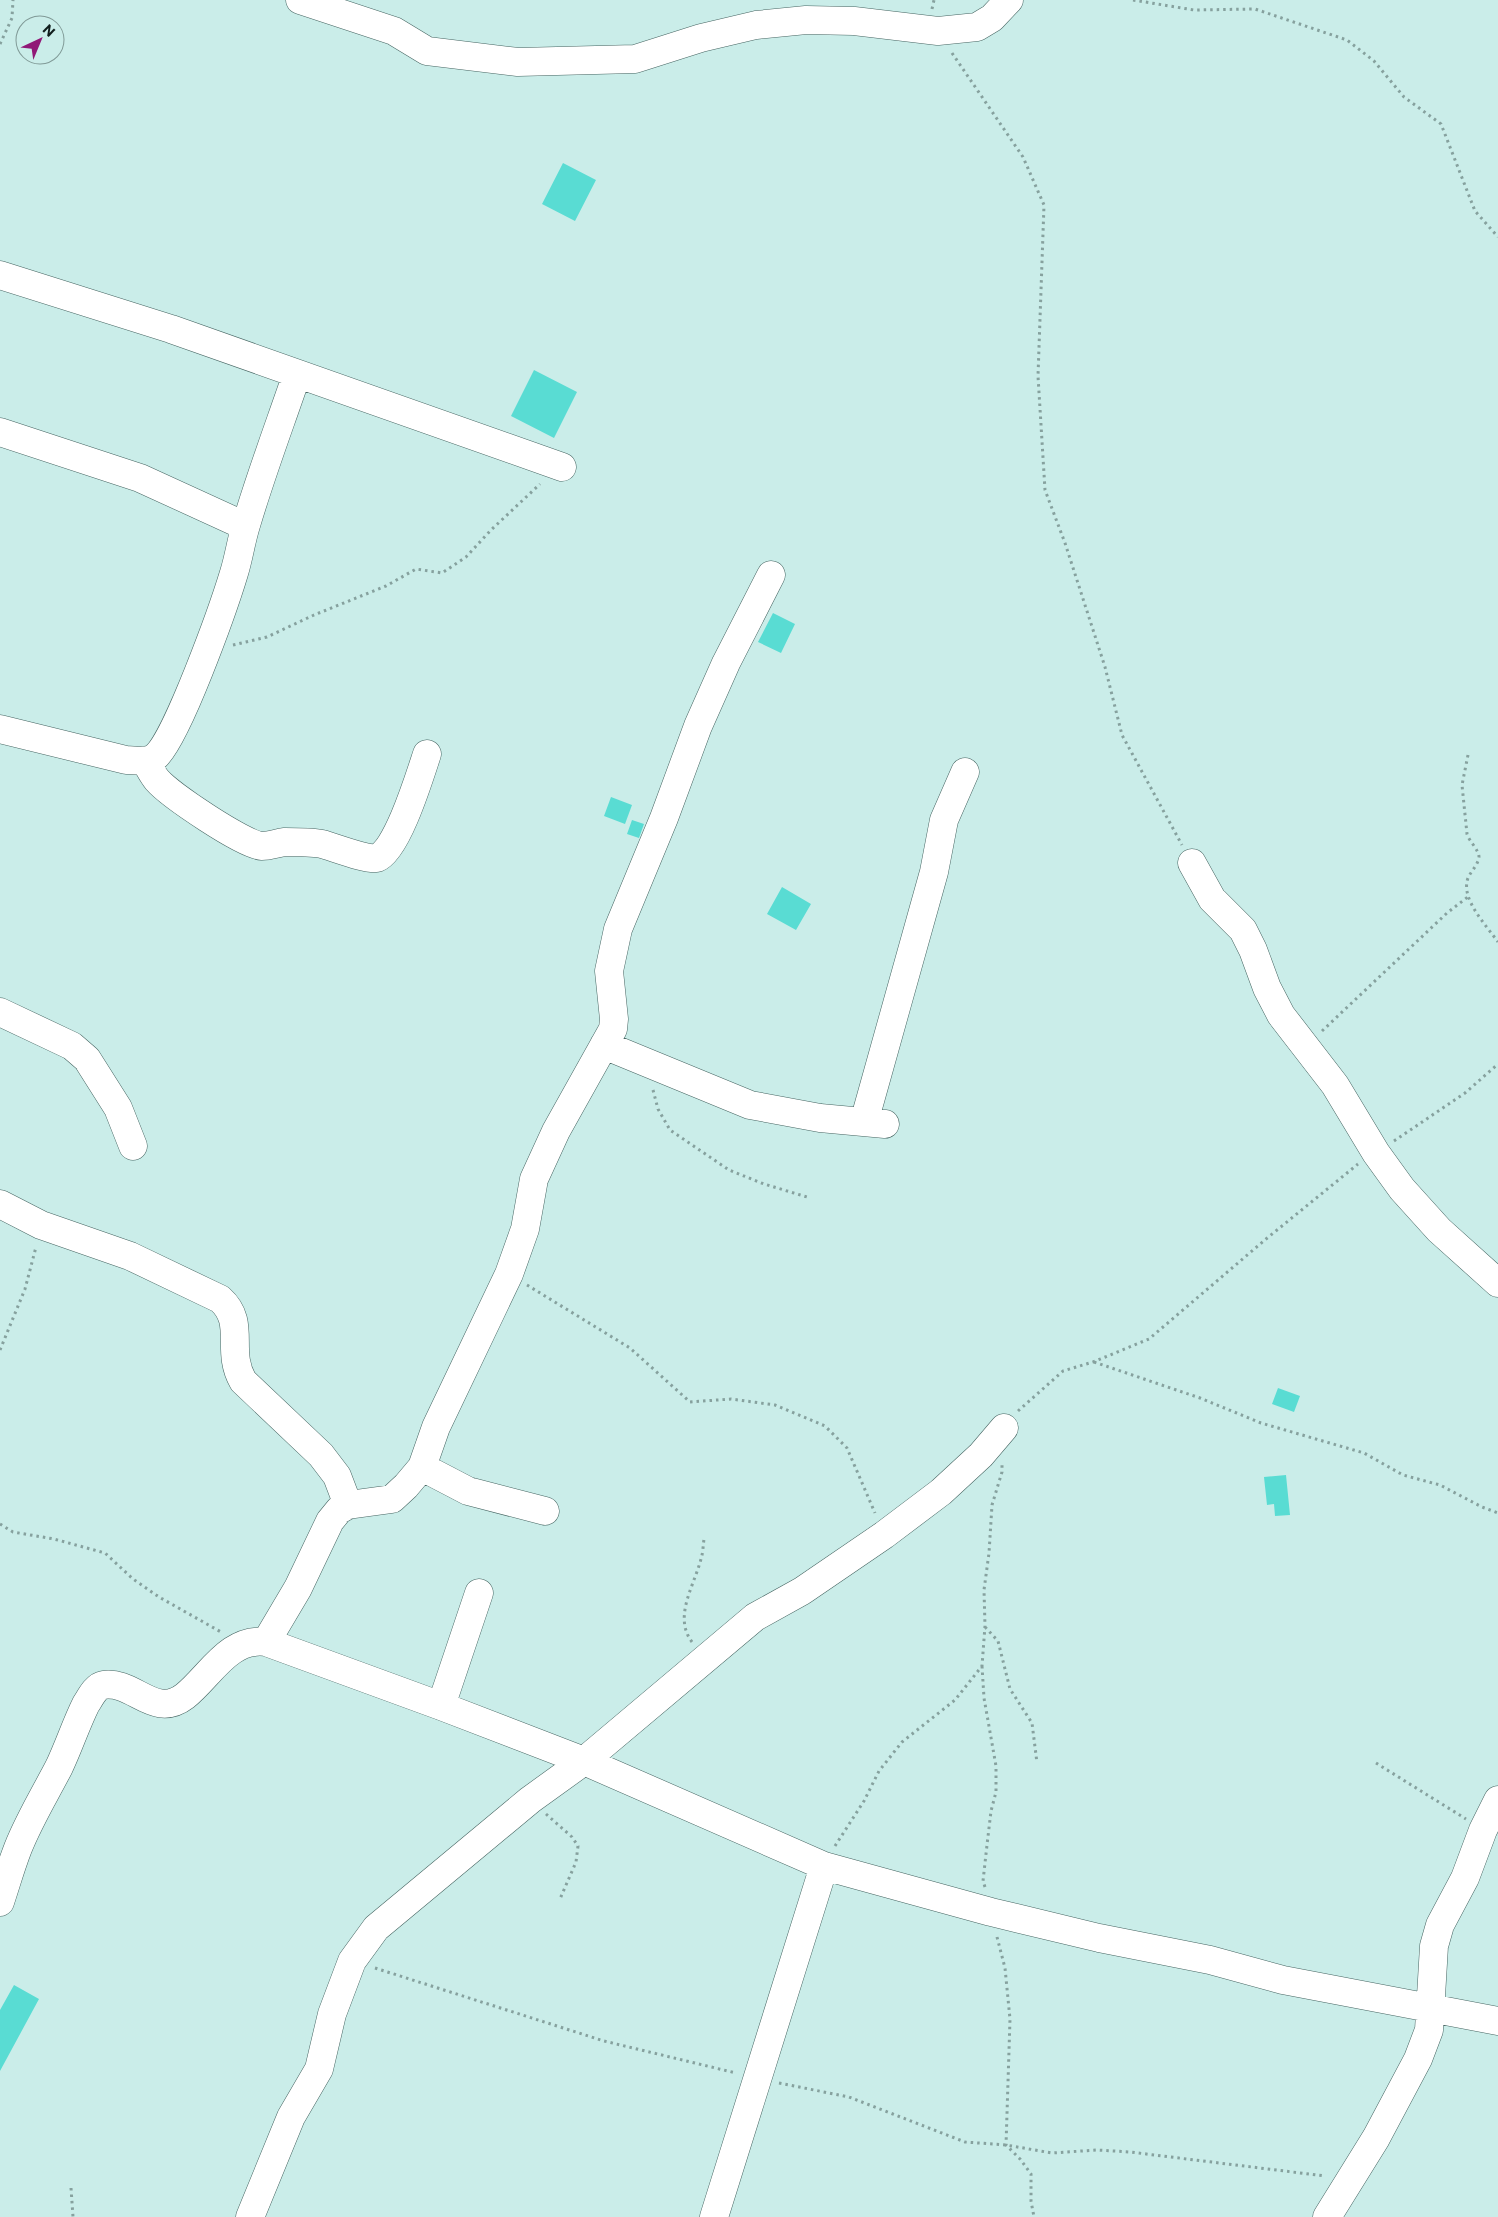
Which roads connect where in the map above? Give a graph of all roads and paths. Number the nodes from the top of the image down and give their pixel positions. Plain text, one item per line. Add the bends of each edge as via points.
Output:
1 (14, 0) edge
2 (300, 0) edge
3 (1009, 0) edge
4 (1133, 0) edge
5 (938, 31) junction
6 (0, 44) edge
7 (1498, 237) edge
8 (0, 274) edge
9 (297, 374) junction
10 (0, 432) edge
11 (562, 467) joint
12 (245, 526) junction
13 (771, 575) dead end
14 (206, 651) junction
15 (0, 729) edge
16 (427, 754) dead end
17 (1468, 755) dead end
18 (145, 761) junction
19 (965, 772) dead end
20 (1192, 862) joint
21 (1469, 896) junction
22 (1498, 942) edge
23 (0, 1012) edge
24 (604, 1045) junction
25 (1306, 1048) junction
26 (647, 1062) junction
27 (1498, 1064) edge
28 (133, 1146) dead end
29 (1376, 1153) junction
30 (807, 1197) dead end
31 (0, 1204) edge
32 (41, 1225) junction
33 (509, 1274) junction
34 (1498, 1283) edge
35 (0, 1350) edge
36 (1094, 1362) junction
37 (1004, 1428) junction
38 (422, 1467) junction
39 (348, 1505) junction
40 (545, 1511) dead end
41 (1498, 1513) edge
42 (0, 1524) edge
43 (884, 1535) junction
44 (704, 1539) dead end
45 (479, 1593) dead end
46 (985, 1626) junction
47 (255, 1643) junction
48 (711, 1654) junction
49 (982, 1666) junction
50 (441, 1706) junction
51 (584, 1761) junction
52 (1376, 1762) dead end
53 (1037, 1763) dead end
54 (530, 1800) junction
55 (1498, 1800) edge
56 (1483, 1830) junction
57 (824, 1866) junction
58 (560, 1899) dead end
59 (0, 1902) edge
60 (991, 1912) junction
61 (352, 1961) junction
62 (1432, 2007) junction
63 (1498, 2021) edge
64 (757, 2078) junction
65 (1006, 2145) junction
66 (1351, 2180) junction
67 (71, 2188) dead end
68 (73, 2217) edge
69 (250, 2217) edge
70 (714, 2217) edge
71 (1034, 2217) edge
72 (1327, 2217) edge

1 - 6 path via 12,18
2 - 5 street via 394,31 427,52 518,62 635,59 756,25 806,20 854,21
3 - 5 street via 977,28
4 - 7 path via 1194,10 1255,9 1347,40 1374,61 1404,97 1441,124 1475,211
5 - 20 path via 1023,157 1044,205 1038,376 1045,490 1102,658 1122,735
8 - 9 street
9 - 11 street
9 - 12 street
10 - 12 street via 140,478
11 - 14 path via 538,485 466,557 442,573 416,569 386,586 267,637
12 - 14 street via 234,572
13 - 24 street via 698,726 618,928 609,971 614,1024
14 - 18 street via 174,730 154,758
15 - 18 street via 126,760
16 - 18 street via 412,801 391,843 377,859 320,844 252,844 217,824 158,781
17 - 21 path via 1462,786 1467,834 1479,859 1468,878
19 - 26 street via 944,820 875,1123 820,1118 750,1105
20 - 25 street via 1212,899 1242,930 1281,1015
21 - 22 path via 1476,912
21 - 25 path via 1447,913
23 - 28 street via 72,1046 87,1059 118,1108
24 - 26 street
24 - 33 street via 556,1131 534,1179 525,1229
25 - 29 street via 1335,1084
26 - 30 path via 658,1108 670,1130 729,1170
27 - 29 path via 1465,1093
29 - 34 street via 1402,1189 1439,1230
29 - 36 path via 1353,1167 1149,1339
31 - 32 street
32 - 35 path via 25,1290
32 - 39 street via 130,1256 204,1290 229,1308 235,1324 234,1353 240,1376 321,1455 337,1476
33 - 38 street via 436,1427
33 - 43 path via 630,1348 690,1402 731,1399 775,1406 825,1426 847,1448
36 - 37 path via 1063,1372 1019,1410
36 - 41 path via 1261,1422 1364,1453 1403,1475 1440,1485
37 - 43 street via 981,1455 941,1492
37 - 46 path via 1002,1472 992,1504 984,1590
38 - 39 street via 392,1499
38 - 40 street via 468,1491
39 - 47 street via 330,1521 298,1588
42 - 47 path via 13,1532 105,1553 159,1597
43 - 48 street via 802,1591 755,1618
44 - 48 path via 684,1613 685,1631 691,1642
45 - 50 street
46 - 49 path
46 - 53 path via 998,1641 1010,1689 1032,1724
47 - 50 street
47 - 59 street via 230,1652 184,1696 170,1704 157,1704 126,1689 102,1685 96,1689 18,1847
48 - 51 street
49 - 57 path via 955,1700 902,1742 879,1771
49 - 60 path via 996,1766 996,1792 983,1880
50 - 51 street
51 - 54 street
51 - 57 street
52 - 56 path
54 - 58 path via 578,1846 576,1862
54 - 61 street via 376,1928
55 - 56 street
56 - 62 street via 1465,1878 1440,1925 1434,1946
57 - 60 street
57 - 64 street
60 - 62 street via 1210,1960 1283,1980
60 - 65 path via 1005,1968 1010,2019
61 - 64 path via 604,2041
61 - 69 street via 332,2014 319,2069 291,2117
62 - 63 street
62 - 66 street via 1429,2030 1418,2060
64 - 65 path via 849,2097 965,2142
64 - 70 street
65 - 66 path via 1052,2153 1130,2152
65 - 71 path via 1031,2174 1030,2201
66 - 72 street
67 - 68 path

